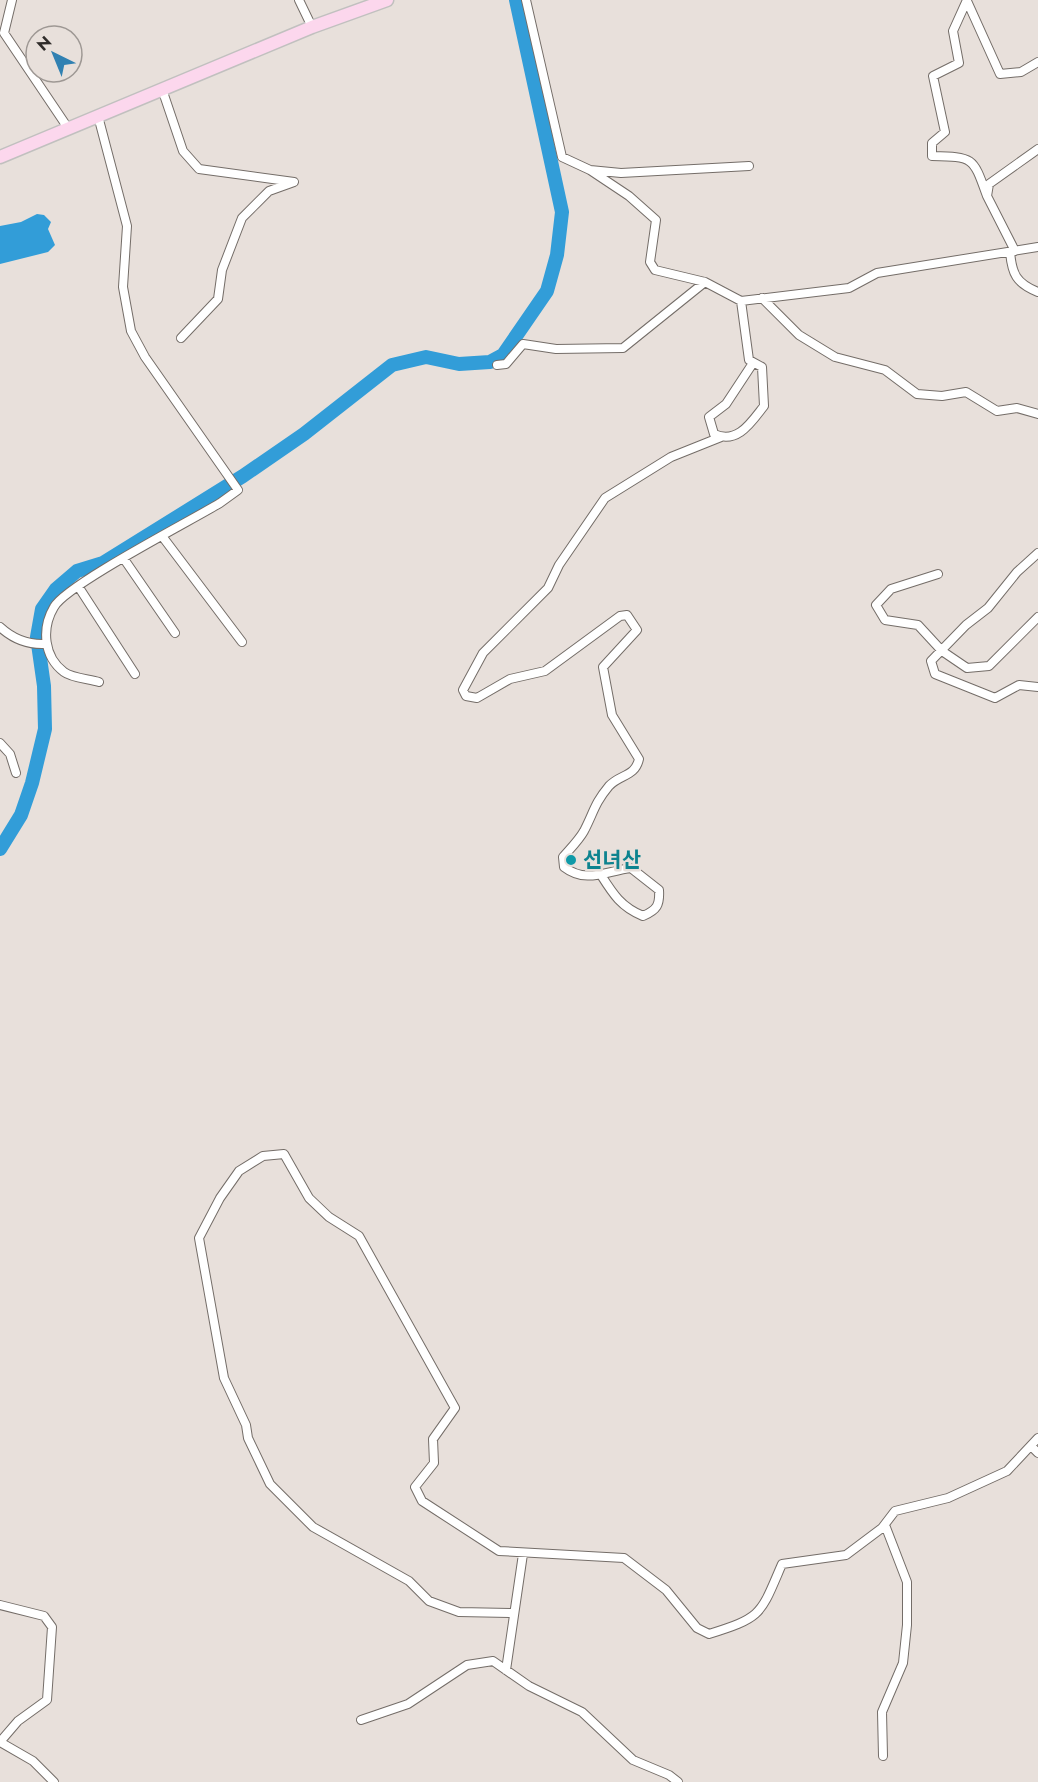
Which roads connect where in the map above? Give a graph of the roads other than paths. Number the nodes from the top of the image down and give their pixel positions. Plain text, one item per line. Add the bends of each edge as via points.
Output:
1 (12, 0) edge
2 (299, 0) edge
3 (387, 0) edge
4 (525, 0) edge
5 (967, 1) edge
6 (312, 27) junction
7 (1038, 62) edge
8 (162, 89) junction
9 (98, 116) junction
10 (68, 128) junction
11 (1038, 148) edge
12 (0, 157) edge
13 (750, 165) dead end
14 (590, 170) junction
15 (987, 196) junction
16 (1038, 247) edge
17 (1012, 251) junction
18 (705, 282) junction
19 (1038, 292) edge
20 (762, 298) junction
21 (741, 301) junction
22 (181, 338) dead end
23 (753, 363) junction
24 (497, 365) dead end
25 (1038, 414) edge
26 (721, 438) junction
27 (162, 536) junction
28 (1038, 553) edge
29 (124, 559) junction
30 (938, 574) dead end
31 (78, 586) junction
32 (1038, 617) edge
33 (0, 627) edge
34 (175, 633) dead end
35 (242, 642) dead end
36 (45, 644) junction
37 (942, 651) junction
38 (135, 674) dead end
39 (99, 682) dead end
40 (1038, 687) edge
41 (0, 743) edge
42 (16, 773) dead end
43 (601, 875) junction
44 (1038, 1438) edge
45 (1031, 1446) junction
46 (1038, 1453) edge
47 (885, 1525) junction
48 (523, 1554) junction
49 (0, 1605) edge
50 (514, 1613) junction
51 (506, 1670) junction
52 (361, 1720) dead end
53 (0, 1742) edge
54 (883, 1756) dead end
55 (54, 1782) edge
56 (678, 1782) edge

1 - 10 street via 4,33
2 - 6 street
3 - 6 main road
4 - 14 street via 562,157
5 - 7 street via 1000,74 1021,72
5 - 15 street via 953,31 959,63 933,76 945,132 932,143 932,156 965,157 977,167
6 - 8 main road
8 - 9 main road
8 - 22 street via 183,151 199,169 294,182 269,191 242,218 222,270 218,299
9 - 10 main road
9 - 27 street via 127,226 123,287 131,331 238,490
10 - 12 main road
11 - 15 street via 989,184
13 - 14 street via 621,173
14 - 18 street via 656,220 650,262 655,270
15 - 17 street
16 - 17 street
17 - 19 street via 1012,274 1024,286
17 - 20 street via 877,273 849,288
18 - 21 street
18 - 24 street via 623,348 556,349 523,344 506,364
20 - 21 street
20 - 25 street via 799,335 835,357 885,370 917,394 942,396 966,392 997,411 1017,408
21 - 23 street via 749,360
23 - 26 street via 726,404 709,417 714,434
23 - 26 street via 762,367 764,406 743,432
26 - 43 street via 671,457 604,498 548,588 483,652 465,682 466,696 477,698 510,679 545,671 620,616 627,615 632,620 637,630 633,637 603,667 612,715 639,759 636,769 615,780 595,802 584,832 563,857 564,867 572,873 592,878
27 - 29 street
27 - 35 street
28 - 37 street
29 - 31 street
29 - 34 street
30 - 37 street via 891,590 876,605 885,620 918,624
31 - 36 street via 54,607
31 - 38 street
32 - 37 street via 989,666 967,668
33 - 36 street via 33,645
36 - 39 street via 49,656 66,674
37 - 40 street via 932,661 935,674 995,698 1020,686
41 - 42 street via 10,754
43 - 43 street via 631,868 659,890 660,902 655,911 643,916 619,903
44 - 45 street
45 - 46 street
45 - 47 street via 1007,1471 948,1498 895,1511
47 - 48 street via 846,1555 782,1564 759,1612 741,1624 709,1634 697,1628 666,1590 624,1558
47 - 54 street via 907,1582 907,1604 903,1663 882,1712
48 - 50 street
48 - 50 street via 499,1551 422,1502 415,1487 434,1463 433,1439 455,1408 359,1236 329,1217 309,1198 284,1154 263,1156 239,1171 199,1238 224,1378 270,1484 313,1527 409,1581 429,1601 459,1612
49 - 53 street via 44,1616 52,1627 47,1700 18,1721
50 - 51 street
51 - 52 street via 493,1661 467,1665 408,1704
51 - 56 street via 582,1712 633,1760
53 - 55 street via 33,1761

